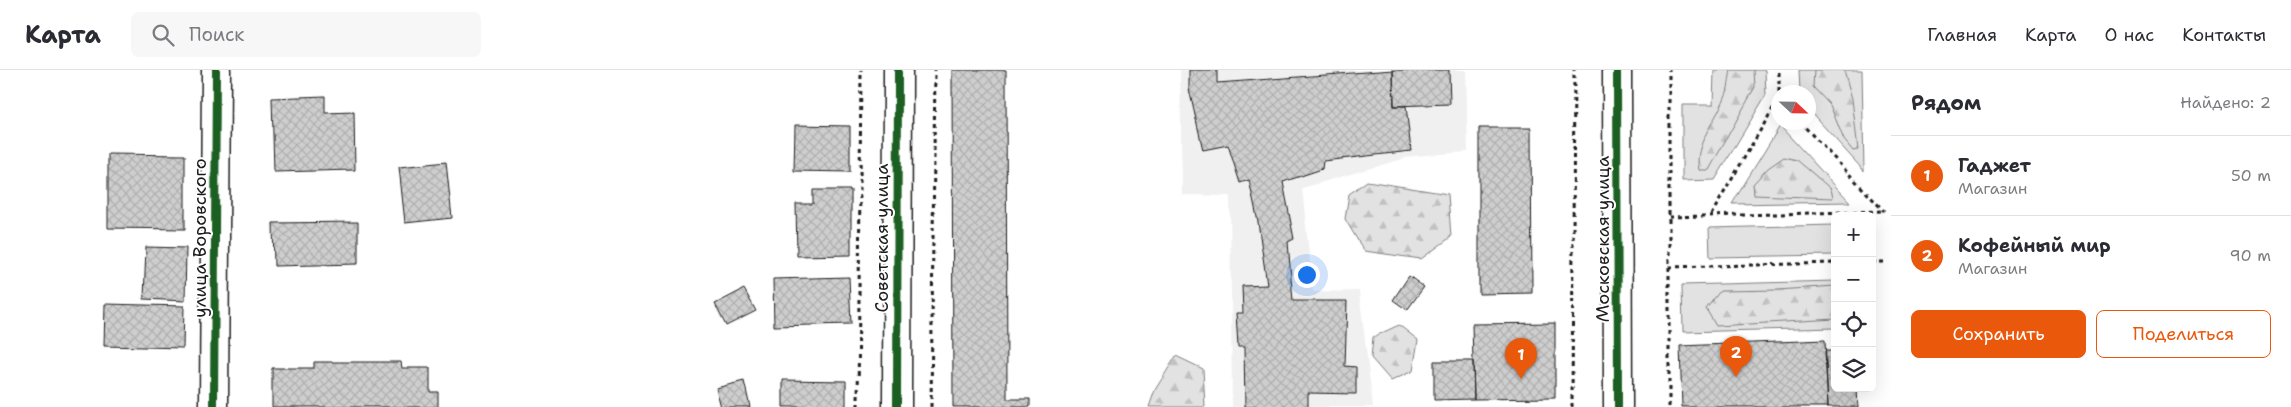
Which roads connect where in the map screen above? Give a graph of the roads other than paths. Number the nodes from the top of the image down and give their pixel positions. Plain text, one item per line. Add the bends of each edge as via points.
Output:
1 (216, 70) edge
2 (898, 70) edge
3 (1617, 70) edge
4 (214, 407) edge
5 (897, 407) edge
6 (1618, 407) edge

1 - 4 street, улица Воровского
2 - 5 street, Советская улица
3 - 6 street, Московская улица

